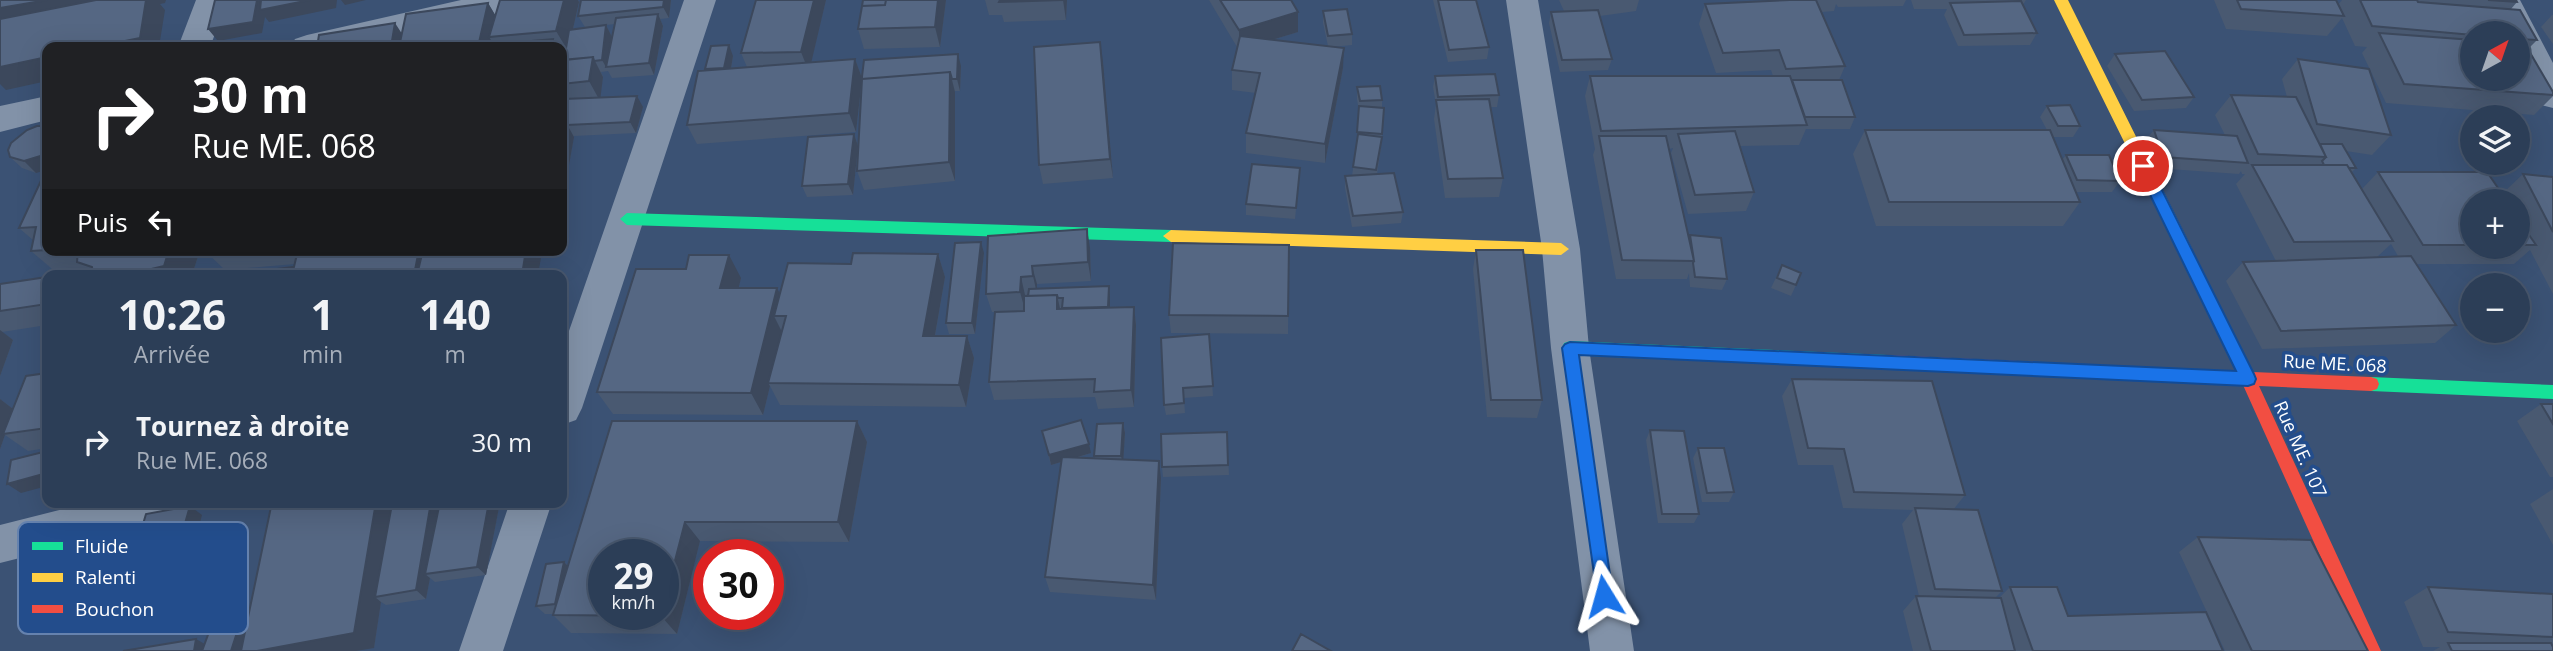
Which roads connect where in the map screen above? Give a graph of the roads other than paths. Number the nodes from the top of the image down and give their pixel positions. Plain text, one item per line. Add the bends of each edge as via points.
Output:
1 (212, 0) edge
2 (509, 0) edge
3 (700, 0) edge
4 (1522, 0) edge
5 (2061, 0) edge
6 (2504, 0) edge
7 (196, 42) edge
8 (328, 42) edge
9 (2553, 96) edge
10 (42, 109) edge
11 (1, 121) edge
12 (627, 219) junction
13 (1561, 249) junction
14 (1570, 348) junction
15 (2248, 379) junction
16 (567, 392) edge
17 (2553, 392) edge
18 (143, 508) edge
19 (528, 508) edge
20 (87, 522) edge
21 (18, 539) edge
22 (0, 544) edge
23 (481, 651) edge
24 (1612, 651) edge
25 (2372, 651) edge

1 - 7 street
2 - 8 street
3 - 12 street
4 - 13 street
5 - 15 street, Rue ME. 107
6 - 9 street
10 - 11 street
12 - 13 street
12 - 16 street
13 - 14 street
14 - 15 street, Rue ME. 068
14 - 24 street
15 - 17 street, Rue ME. 068
15 - 25 street, Rue ME. 107
18 - 20 street
19 - 23 street
21 - 22 street

